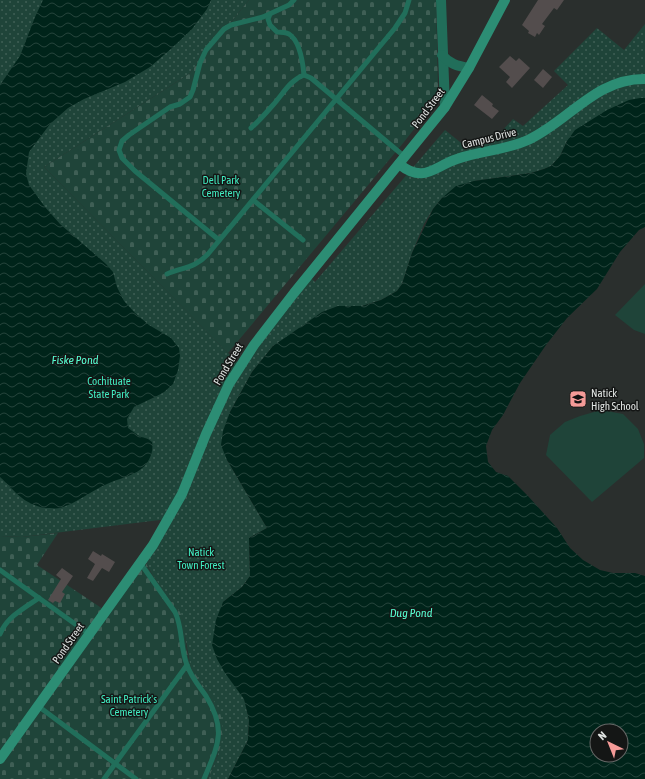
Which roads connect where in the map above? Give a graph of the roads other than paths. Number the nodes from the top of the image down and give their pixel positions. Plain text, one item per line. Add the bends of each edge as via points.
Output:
1 (294, 0) edge
2 (409, 0) edge
3 (441, 0) edge
4 (505, 0) edge
5 (270, 14) junction
6 (442, 54) junction
7 (469, 68) junction
8 (304, 75) junction
9 (645, 80) edge
10 (336, 99) junction
11 (445, 107) junction
12 (252, 128) dead end
13 (402, 161) junction
14 (253, 200) junction
15 (219, 240) junction
16 (303, 240) dead end
17 (167, 274) dead end
18 (141, 564) junction
19 (0, 570) edge
20 (39, 598) junction
21 (0, 634) edge
22 (89, 634) junction
23 (187, 665) junction
24 (38, 706) junction
25 (0, 758) edge
26 (116, 764) junction
27 (104, 779) edge
28 (136, 779) edge
29 (204, 779) edge

1 - 5 lane
2 - 10 lane via 405,13 395,28
3 - 6 street
4 - 7 street, Pond Street
5 - 8 lane via 270,25 277,32 291,35 295,41 302,56
5 - 15 lane via 231,24 224,29 206,50 190,97 170,107 129,135 122,141 119,150 122,158 135,171
6 - 7 street via 452,64
6 - 11 street
7 - 11 street, Pond Street
8 - 10 lane
8 - 12 lane via 290,84
9 - 13 street, Campus Drive via 625,81 612,85 589,97 539,134 516,144 462,157 427,173 412,173
10 - 13 lane
10 - 14 lane
11 - 13 street, Pond Street
13 - 18 street, Pond Street via 250,350 229,384 182,494
14 - 15 lane
14 - 16 lane
15 - 17 lane via 201,261
18 - 22 street, Pond Street
18 - 23 lane via 175,612
19 - 20 lane
20 - 21 lane via 15,614
20 - 22 lane
22 - 24 street, Pond Street
23 - 26 lane
23 - 29 lane via 214,709 218,721 218,744
24 - 25 street, Pond Street
24 - 26 lane
26 - 27 lane
26 - 28 lane

